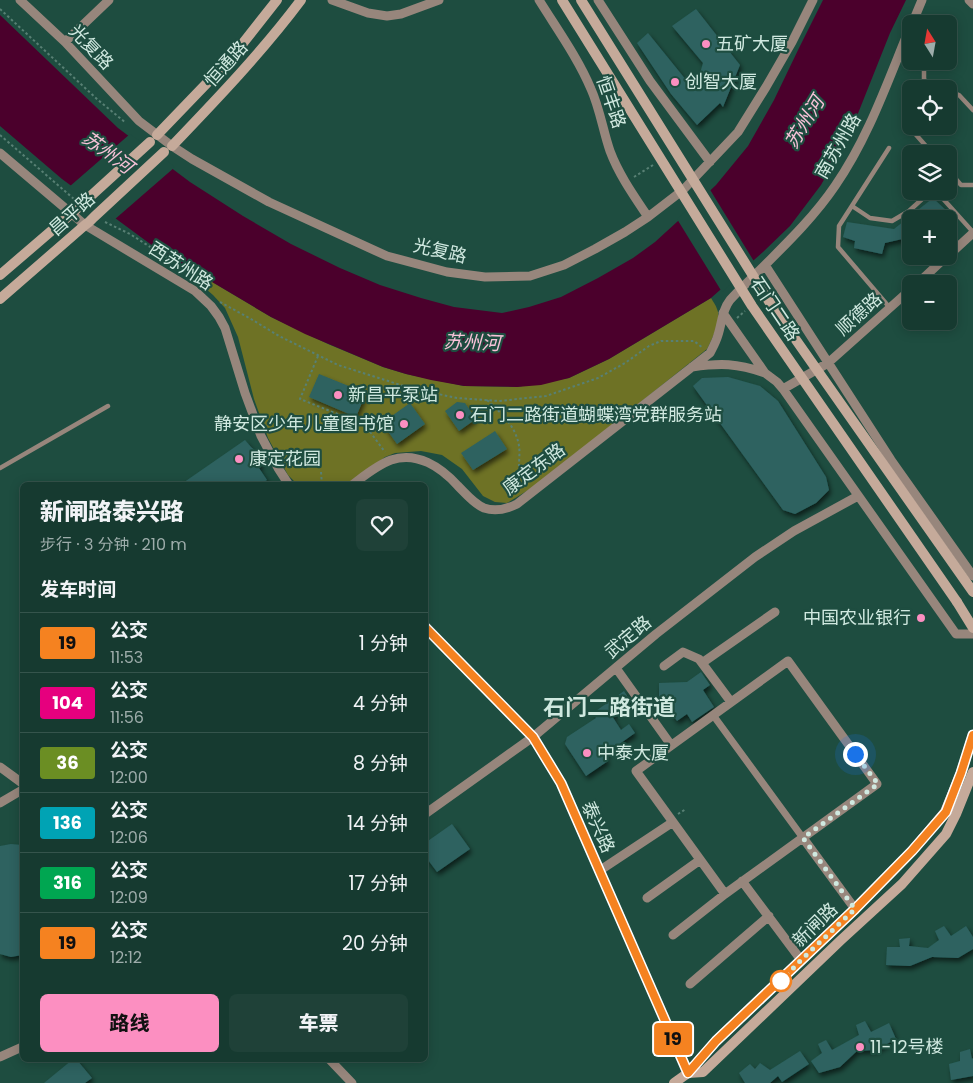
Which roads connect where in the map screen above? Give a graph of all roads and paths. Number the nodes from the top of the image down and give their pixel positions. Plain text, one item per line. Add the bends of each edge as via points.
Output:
1 (20, 0) edge
2 (109, 0) edge
3 (277, 0) edge
4 (301, 0) edge
5 (332, 0) edge
6 (440, 0) edge
7 (539, 0) edge
8 (562, 0) edge
9 (581, 0) edge
10 (598, 0) edge
11 (813, 0) edge
12 (922, 0) edge
13 (969, 0) edge
14 (973, 4) edge
15 (0, 9) edge
16 (916, 15) edge
17 (64, 42) junction
18 (902, 58) edge
19 (924, 70) edge
20 (924, 80) edge
21 (957, 94) edge
22 (973, 110) edge
23 (128, 124) dead end
24 (0, 135) edge
25 (916, 135) edge
26 (153, 138) junction
27 (925, 145) edge
28 (889, 148) dead end
29 (168, 149) junction
30 (0, 153) edge
31 (660, 160) junction
32 (710, 162) junction
33 (957, 180) edge
34 (625, 182) junction
35 (973, 185) edge
36 (921, 200) edge
37 (944, 200) edge
38 (80, 204) junction
39 (852, 206) junction
40 (71, 214) junction
41 (94, 216) junction
42 (648, 218) junction
43 (85, 225) junction
44 (973, 232) edge
45 (957, 247) edge
46 (765, 265) junction
47 (938, 265) edge
48 (0, 275) edge
49 (927, 275) edge
50 (212, 294) dead end
51 (902, 297) edge
52 (0, 299) edge
53 (218, 302) dead end
54 (752, 306) junction
55 (890, 308) junction
56 (723, 313) junction
57 (731, 322) junction
58 (710, 352) junction
59 (318, 356) junction
60 (828, 363) junction
61 (692, 368) junction
62 (765, 372) junction
63 (783, 389) junction
64 (431, 393) junction
65 (430, 399) dead end
66 (488, 400) junction
67 (108, 406) dead end
68 (391, 460) junction
69 (519, 466) dead end
70 (0, 468) edge
71 (321, 472) dead end
72 (287, 482) edge
73 (322, 482) edge
74 (356, 482) edge
75 (858, 496) junction
76 (973, 576) edge
77 (973, 593) edge
78 (775, 612) dead end
79 (973, 628) edge
80 (428, 630) edge
81 (973, 634) edge
82 (702, 663) junction
83 (664, 666) dead end
84 (616, 668) junction
85 (731, 702) junction
86 (713, 715) junction
87 (973, 735) edge
88 (533, 737) junction
89 (671, 745) junction
90 (0, 767) edge
91 (973, 772) edge
92 (20, 782) edge
93 (20, 791) edge
94 (0, 803) edge
95 (428, 812) edge
96 (673, 822) junction
97 (803, 838) junction
98 (700, 860) junction
99 (599, 871) junction
100 (742, 881) junction
101 (725, 894) junction
102 (647, 898) dead end
103 (855, 909) junction
104 (769, 916) junction
105 (673, 935) dead end
106 (801, 960) junction
107 (690, 984) dead end
108 (20, 1048) edge
109 (0, 1057) edge
110 (332, 1062) edge
111 (688, 1073) junction
112 (352, 1083) edge
113 (674, 1083) edge

1 - 17 street, 光复路
2 - 17 street
3 - 26 main road, 恒通路 via 232,57
4 - 29 main road, 恒通路 via 258,54
5 - 6 street via 387,16
7 - 34 street, 恒丰路 via 591,87 610,151
8 - 31 main road, 石门二路, bridge
9 - 77 main road, 石门二路, bridge via 770,303
10 - 32 street via 650,81
11 - 32 street, 光复路 via 738,132
12 - 16 street, 南苏州路
13 - 14 street
15 - 23 path
17 - 26 street, 光复路
18 - 46 street, 南苏州路 via 865,137 834,188
19 - 20 lane
21 - 22 lane
24 - 38 path
25 - 27 lane
26 - 29 street, 光复路
26 - 38 main road, 昌平路
28 - 39 lane
29 - 41 main road, 昌平路
29 - 42 street, 光复路 via 278,206 387,256 447,272 485,277 530,276 595,250
30 - 40 street, 西苏州路
31 - 34 path
31 - 54 main road, 石门二路, bridge
32 - 42 street, 光复路 via 683,190
33 - 35 lane via 961,185
34 - 42 street, 恒丰路
36 - 39 lane via 892,221 870,218
37 - 44 lane
38 - 40 main road, 昌平路
39 - 55 lane via 839,226 838,247
40 - 43 street, 西苏州路
40 - 48 main road, 昌平路
41 - 43 main road, 昌平路
41 - 50 path via 130,234 200,279
43 - 52 main road, 昌平路
43 - 72 street, 西苏州路 via 195,291 215,311 228,335 262,436
44 - 45 street
46 - 56 street, 康定东路 via 730,300
46 - 60 street, 石门二路
47 - 49 street
51 - 55 street, 顺德路
53 - 59 path
54 - 57 path
54 - 79 main road, 石门二路, bridge
55 - 60 street, 顺德路
56 - 57 street
56 - 58 street, 康定东路
57 - 62 street
58 - 61 street, 康定东路
58 - 66 path via 694,341 661,341 598,378 546,396
59 - 64 path via 380,379
59 - 68 path via 300,399 365,425
60 - 63 street, 顺德路
60 - 76 street, 石门二路 via 891,460
61 - 62 street via 732,364
61 - 68 street, 康定东路 via 508,509 484,508 431,463 405,457
62 - 63 street
63 - 75 street
64 - 65 path
64 - 66 path
66 - 69 path via 515,432
67 - 70 lane
68 - 74 street, 康定东路
71 - 73 path
75 - 81 street via 956,634
75 - 84 street, 武定路 via 761,552
78 - 82 street
80 - 88 street, 泰兴路
82 - 83 street via 683,652
82 - 85 street
84 - 88 street, 武定路
84 - 89 street
85 - 86 street
85 - 97 street via 788,661 878,784
86 - 89 street
86 - 97 street
87 - 103 main road, 新闸路 via 946,812
88 - 95 street, 武定路
88 - 99 street, 泰兴路 via 561,783
89 - 96 street via 636,771
90 - 92 street
91 - 111 main road, 新闸路 via 946,834 902,884 703,1072
93 - 94 street
96 - 98 street
96 - 99 street
97 - 100 street
97 - 103 street
98 - 101 street
98 - 102 street
99 - 111 street, 泰兴路
100 - 101 street
100 - 104 street
101 - 105 street
103 - 106 main road, 新闸路
104 - 106 street
104 - 107 street
106 - 111 main road, 新闸路 via 716,1041
108 - 109 street
110 - 112 street
111 - 113 main road, 新闸路

